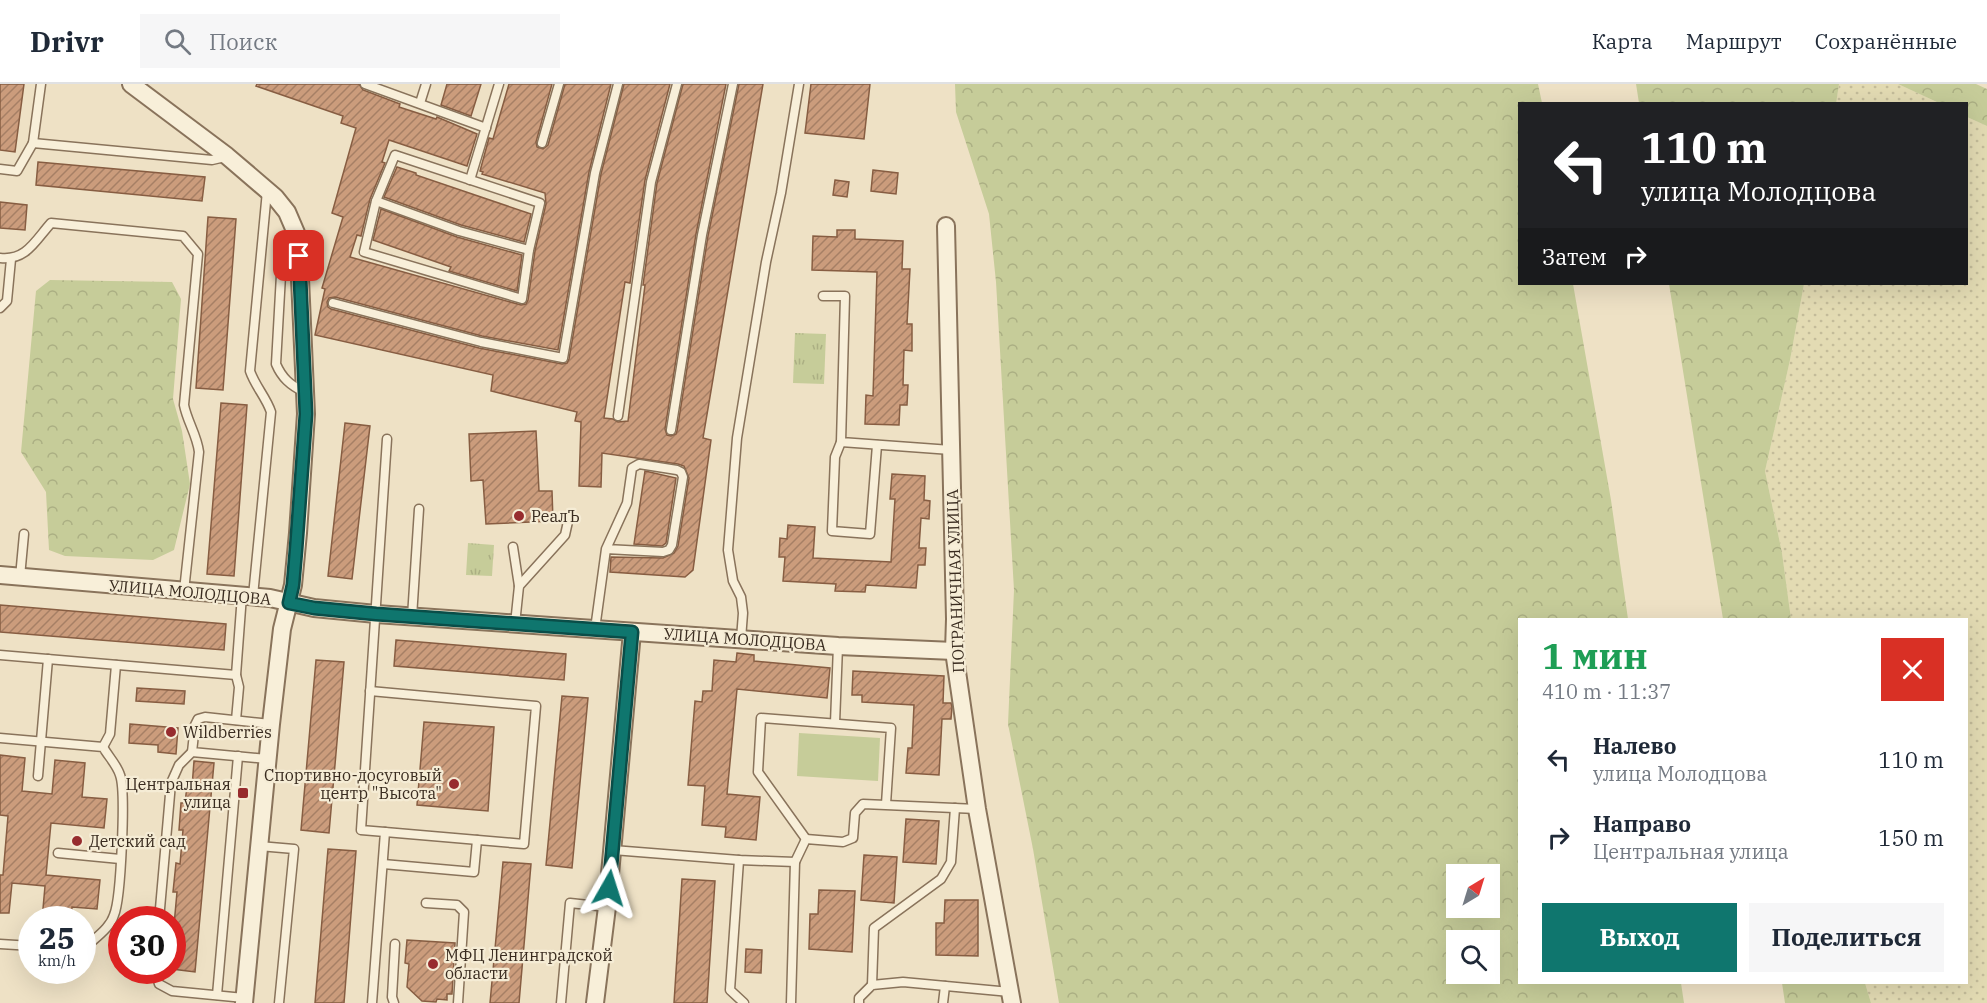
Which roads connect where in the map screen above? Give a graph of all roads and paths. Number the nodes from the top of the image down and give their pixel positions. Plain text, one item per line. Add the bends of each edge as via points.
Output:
1 (40, 84) edge
2 (131, 84) edge
3 (365, 84) edge
4 (426, 84) edge
5 (499, 84) edge
6 (559, 84) edge
7 (618, 84) edge
8 (677, 84) edge
9 (733, 84) edge
10 (799, 84) edge
11 (420, 103) junction
12 (486, 128) junction
13 (33, 143) junction
14 (542, 143) dead end
15 (227, 156) junction
16 (0, 169) edge
17 (470, 180) junction
18 (267, 190) junction
19 (376, 201) junction
20 (945, 226) dead end
21 (529, 250) junction
22 (299, 256) junction
23 (0, 258) edge
24 (10, 259) junction
25 (823, 296) dead end
26 (333, 303) dead end
27 (0, 308) edge
28 (304, 392) junction
29 (618, 416) dead end
30 (671, 430) dead end
31 (387, 439) dead end
32 (841, 442) junction
33 (877, 445) junction
34 (951, 450) junction
35 (419, 509) dead end
36 (569, 517) dead end
37 (24, 534) dead end
38 (513, 547) dead end
39 (606, 549) junction
40 (0, 575) edge
41 (20, 577) junction
42 (519, 586) junction
43 (184, 591) junction
44 (248, 596) junction
45 (289, 603) junction
46 (376, 614) junction
47 (412, 617) junction
48 (515, 624) junction
49 (595, 629) junction
50 (632, 632) junction
51 (741, 639) junction
52 (838, 645) junction
53 (954, 651) junction
54 (0, 656) edge
55 (48, 659) junction
56 (116, 665) junction
57 (236, 675) junction
58 (370, 691) junction
59 (236, 720) junction
60 (835, 723) junction
61 (271, 724) junction
62 (0, 738) edge
63 (41, 742) junction
64 (103, 747) junction
65 (192, 752) junction
66 (238, 756) junction
67 (267, 759) junction
68 (38, 776) dead end
69 (886, 804) junction
70 (955, 808) junction
71 (977, 809) junction
72 (385, 832) junction
73 (806, 838) junction
74 (477, 840) junction
75 (259, 846) junction
76 (613, 850) junction
77 (58, 854) dead end
78 (120, 859) junction
79 (739, 860) junction
80 (795, 861) junction
81 (383, 864) junction
82 (426, 903) dead end
83 (160, 906) edge
84 (607, 907) junction
85 (96, 937) edge
86 (0, 944) edge
87 (395, 944) dead end
88 (18, 945) edge
89 (159, 984) edge
90 (872, 985) junction
91 (945, 986) junction
92 (217, 995) junction
93 (1011, 997) edge
94 (244, 1000) edge
95 (859, 1001) edge
96 (279, 1003) edge
97 (372, 1003) edge
98 (394, 1003) edge
99 (458, 1003) edge
100 (561, 1003) edge
101 (595, 1003) edge
102 (744, 1003) edge
103 (791, 1003) edge
104 (849, 1003) edge
105 (943, 1003) edge

1 - 13 lane
2 - 15 street
3 - 11 lane
4 - 11 lane
5 - 12 lane
6 - 14 lane
7 - 26 lane via 595,173 563,358 481,342
8 - 29 lane via 651,182
9 - 30 lane via 702,235
10 - 51 lane via 737,438 728,550 733,581 741,597
11 - 12 lane
12 - 17 lane
13 - 15 lane via 212,160
13 - 16 lane via 17,171
15 - 18 street
17 - 19 lane via 395,155
17 - 21 lane via 540,203
18 - 22 street via 287,212 296,233
18 - 44 lane via 250,371 271,412
19 - 21 lane via 459,231
19 - 21 lane via 364,252 522,298
20 - 34 street, ПОГРАНИЧНАЯ УЛИЦА
22 - 28 street
22 - 28 lane via 286,265 281,275 276,364 281,376
23 - 24 lane
24 - 27 lane via 7,301
24 - 43 lane via 23,256 51,223 183,236 198,254 184,405 200,452
25 - 32 lane via 845,296
28 - 45 street via 298,533
31 - 46 lane
32 - 33 lane
32 - 33 lane via 835,457 832,531 870,534
33 - 34 lane
34 - 53 street, ПОГРАНИЧНАЯ УЛИЦА
35 - 47 lane
36 - 42 lane via 565,535
37 - 41 lane
38 - 42 lane
39 - 39 lane via 669,550 681,472 649,466 632,468 627,503
39 - 49 lane
40 - 41 street, УЛИЦА МОЛОДЦОВА
41 - 43 street, УЛИЦА МОЛОДЦОВА
42 - 48 lane
43 - 44 street, УЛИЦА МОЛОДЦОВА
44 - 45 street, УЛИЦА МОЛОДЦОВА
44 - 57 lane
45 - 46 street, УЛИЦА МОЛОДЦОВА
45 - 61 street via 282,629
46 - 47 street, УЛИЦА МОЛОДЦОВА
46 - 58 lane
47 - 48 street, УЛИЦА МОЛОДЦОВА
48 - 49 street, УЛИЦА МОЛОДЦОВА
49 - 50 street, УЛИЦА МОЛОДЦОВА
50 - 51 street, УЛИЦА МОЛОДЦОВА
50 - 76 street
51 - 52 street, УЛИЦА МОЛОДЦОВА
52 - 53 street, УЛИЦА МОЛОДЦОВА
52 - 60 lane
53 - 71 street, ПОГРАНИЧНАЯ УЛИЦА
54 - 55 lane
55 - 56 lane
55 - 63 lane
56 - 57 lane
56 - 64 lane via 110,734
57 - 59 lane
58 - 72 lane via 361,830
58 - 74 lane via 536,706 524,844
59 - 61 lane
59 - 65 lane via 198,719
60 - 69 lane via 891,728
60 - 73 lane via 761,718 758,772
61 - 67 street
62 - 63 lane
63 - 64 lane
63 - 68 lane
64 - 78 lane via 120,775 123,793
65 - 66 lane
65 - 83 lane via 179,765 171,783
66 - 67 lane
66 - 92 lane
67 - 75 street
69 - 70 lane
69 - 73 lane via 862,804 855,813 853,838 843,842
70 - 71 lane
70 - 90 lane via 951,862 941,879 874,928
71 - 93 street, ПОГРАНИЧНАЯ УЛИЦА
72 - 74 lane
72 - 81 lane
73 - 80 lane
74 - 81 lane via 474,872
75 - 94 street
75 - 96 lane via 294,849
76 - 79 lane
76 - 84 street
77 - 78 lane
78 - 85 lane via 115,913
79 - 80 lane
79 - 102 lane via 730,990
80 - 103 lane
81 - 97 lane
82 - 99 lane via 457,904 464,912
84 - 100 lane via 570,903
84 - 101 street
86 - 88 lane
87 - 98 lane
89 - 92 lane via 172,991
90 - 91 lane via 903,982
90 - 95 lane
91 - 93 lane
91 - 105 lane
92 - 94 lane
95 - 104 lane

